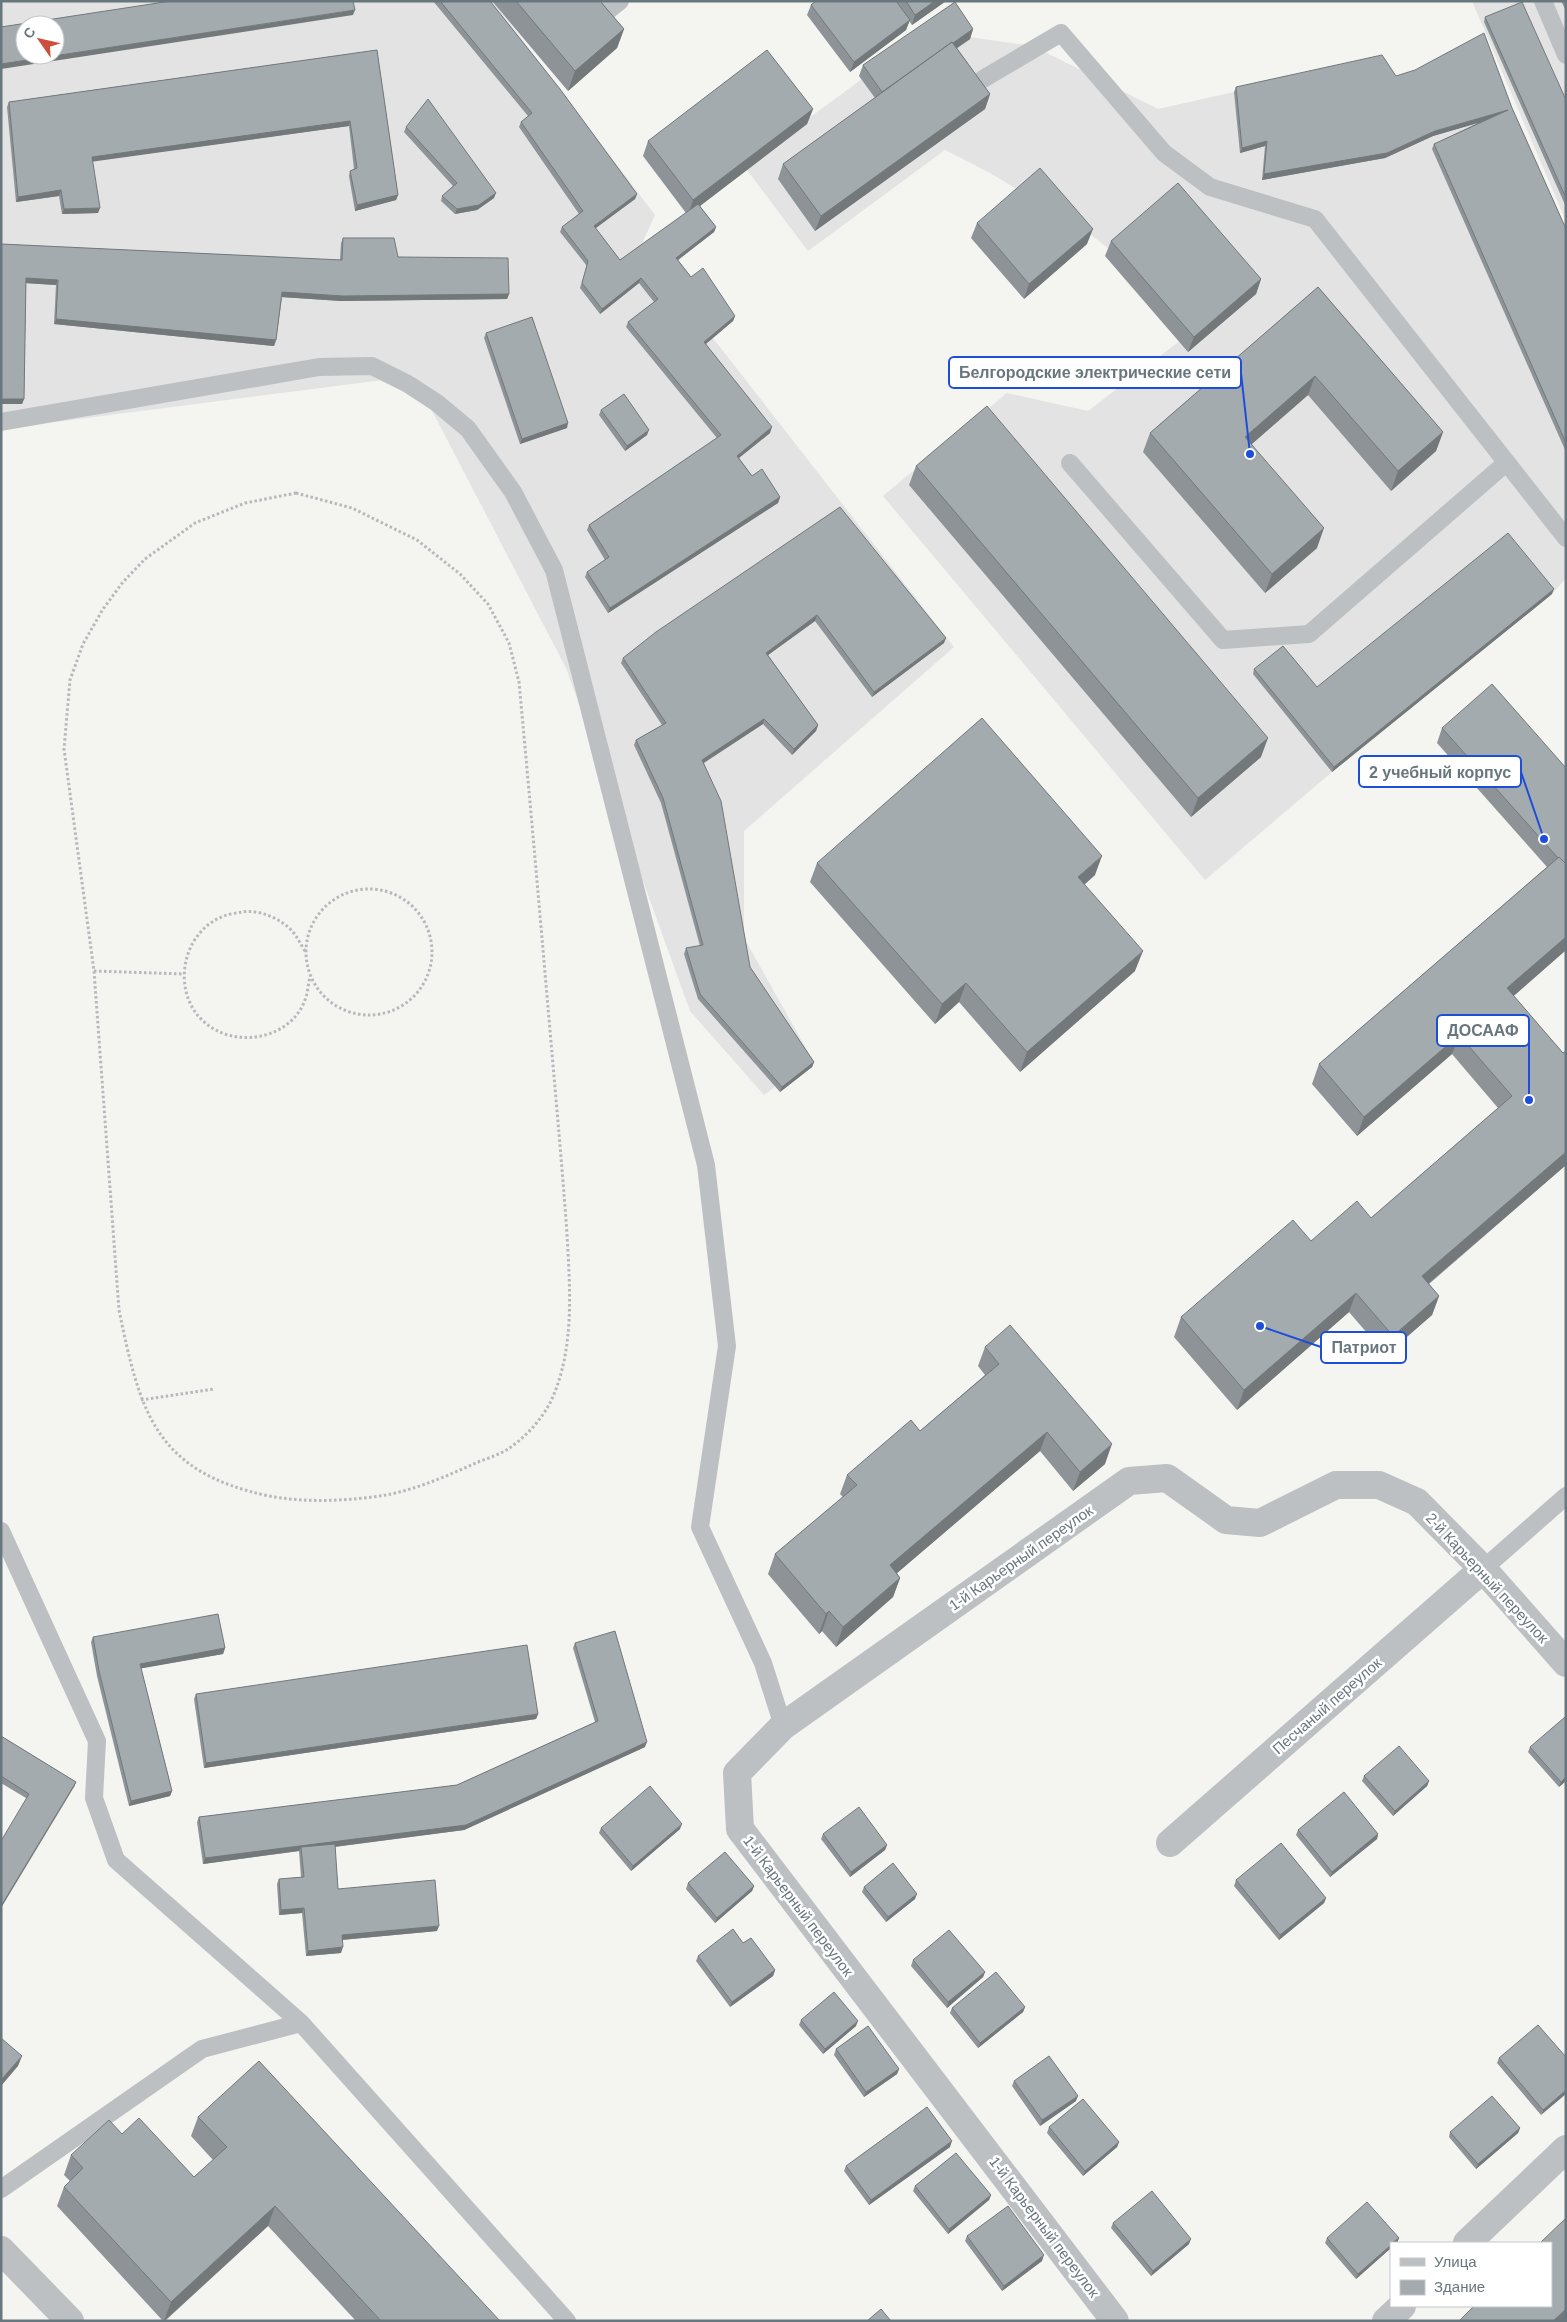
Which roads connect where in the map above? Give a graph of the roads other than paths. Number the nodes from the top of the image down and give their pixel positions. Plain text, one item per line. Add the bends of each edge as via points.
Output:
1 (604, 1) edge
2 (620, 1) edge
3 (1542, 1) edge
4 (1566, 55) edge
5 (983, 79) dead end
6 (1, 422) edge
7 (1070, 463) dead end
8 (1506, 463) junction
9 (1566, 538) edge
10 (1129, 1481) joint
11 (1566, 1496) edge
12 (1, 1531) edge
13 (1482, 1569) junction
14 (1566, 1664) edge
15 (783, 1726) junction
16 (1170, 1843) dead end
17 (301, 2023) junction
18 (1566, 2149) edge
19 (1, 2190) edge
20 (1468, 2242) edge
21 (1, 2250) edge
22 (1401, 2307) edge
23 (70, 2321) edge
24 (567, 2321) edge
25 (1115, 2321) edge
26 (1386, 2321) edge

1 - 2 lane via 610,9
3 - 4 lane
5 - 8 lane via 1061,33 1164,153 1210,188 1315,219
6 - 15 lane via 319,367 372,366 437,403 468,429 513,492 554,570 706,1165 727,1346 700,1527 763,1663
7 - 8 lane via 1223,640 1309,634
8 - 9 lane
10 - 13 street, 2-й Карьерный переулок via 1167,1478 1226,1520 1260,1523 1336,1485 1379,1485 1417,1502
10 - 15 street, 1-й Карьерный переулок
11 - 13 lane
12 - 17 lane via 97,1741 94,1798 116,1860
13 - 14 street, 2-й Карьерный переулок
13 - 16 street, Песчаный переулок
15 - 25 street, 1-й Карьерный переулок via 737,1773 740,1830
17 - 19 lane via 202,2048
17 - 24 lane
18 - 20 street
21 - 23 street
22 - 26 street

